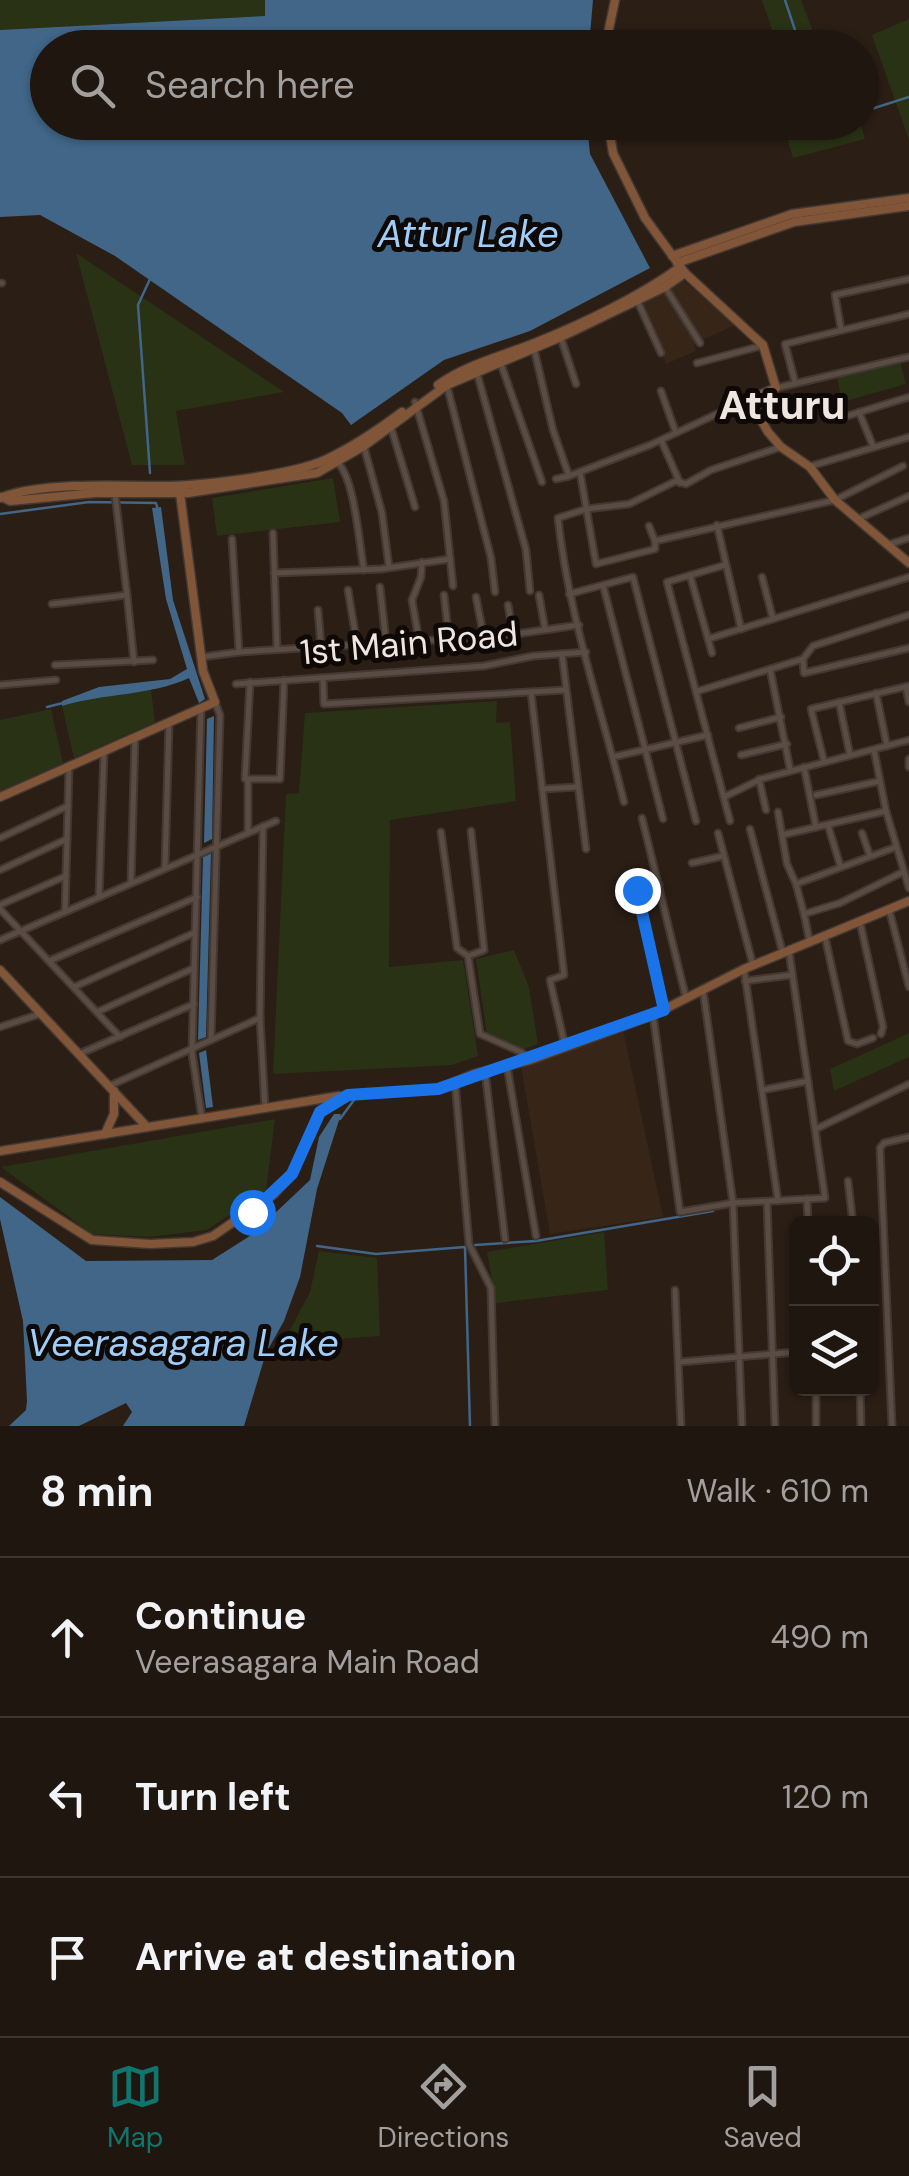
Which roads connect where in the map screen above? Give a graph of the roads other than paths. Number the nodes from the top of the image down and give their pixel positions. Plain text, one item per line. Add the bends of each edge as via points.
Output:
1 (615, 0) edge
2 (609, 30) edge
3 (611, 140) edge
4 (909, 198) edge
5 (909, 206) edge
6 (678, 265) junction
7 (909, 279) edge
8 (666, 287) junction
9 (637, 300) junction
10 (909, 314) edge
11 (841, 329) junction
12 (560, 334) junction
13 (700, 343) dead end
14 (764, 345) junction
15 (533, 346) junction
16 (660, 353) dead end
17 (909, 356) edge
18 (499, 359) junction
19 (697, 363) dead end
20 (476, 368) junction
21 (446, 382) junction
22 (795, 382) junction
23 (576, 384) dead end
24 (776, 388) junction
25 (661, 391) dead end
26 (909, 396) edge
27 (749, 399) junction
28 (416, 405) junction
29 (859, 412) junction
30 (847, 416) dead end
31 (390, 424) junction
32 (676, 433) junction
33 (909, 437) edge
34 (661, 440) junction
35 (363, 443) junction
36 (873, 446) junction
37 (780, 447) junction
38 (338, 463) junction
39 (903, 466) dead end
40 (810, 467) junction
41 (580, 472) junction
42 (568, 476) junction
43 (556, 479) dead end
44 (542, 482) dead end
45 (680, 482) junction
46 (115, 489) junction
47 (180, 492) junction
48 (909, 496) edge
49 (1, 497) edge
50 (835, 500) junction
51 (415, 507) dead end
52 (586, 509) junction
53 (858, 519) junction
54 (717, 525) junction
55 (649, 526) dead end
56 (272, 532) dead end
57 (232, 538) dead end
58 (909, 538) edge
59 (656, 541) junction
60 (887, 545) junction
61 (450, 559) junction
62 (422, 562) junction
63 (909, 563) edge
64 (725, 564) junction
65 (390, 567) junction
66 (364, 570) junction
67 (274, 573) junction
68 (690, 575) junction
69 (762, 577) dead end
70 (909, 577) edge
71 (603, 585) junction
72 (380, 586) dead end
73 (453, 586) dead end
74 (348, 590) dead end
75 (530, 591) dead end
76 (495, 592) dead end
77 (569, 594) junction
78 (127, 595) junction
79 (444, 595) dead end
80 (539, 595) dead end
81 (476, 596) dead end
82 (52, 604) dead end
83 (508, 605) dead end
84 (318, 610) dead end
85 (909, 615) edge
86 (773, 619) junction
87 (579, 625) junction
88 (544, 629) junction
89 (741, 629) junction
90 (514, 633) junction
91 (484, 638) junction
92 (708, 639) junction
93 (449, 640) junction
94 (419, 641) junction
95 (386, 642) junction
96 (357, 644) junction
97 (321, 646) junction
98 (909, 648) edge
99 (278, 649) junction
100 (238, 652) junction
101 (586, 652) junction
102 (562, 654) junction
103 (712, 654) dead end
104 (202, 657) junction
105 (803, 659) junction
106 (154, 660) dead end
107 (134, 662) junction
108 (55, 665) dead end
109 (770, 669) junction
110 (323, 677) junction
111 (56, 680) dead end
112 (284, 680) junction
113 (250, 682) junction
114 (236, 684) dead end
115 (0, 685) edge
116 (908, 686) edge
117 (565, 690) junction
118 (531, 692) junction
119 (696, 692) junction
120 (876, 693) junction
121 (215, 702) junction
122 (839, 702) junction
123 (909, 702) edge
124 (201, 708) junction
125 (781, 717) junction
126 (169, 722) junction
127 (739, 728) dead end
128 (708, 736) junction
129 (135, 737) junction
130 (909, 740) edge
131 (676, 742) junction
132 (786, 744) junction
133 (886, 746) junction
134 (646, 750) junction
135 (874, 750) junction
136 (104, 751) junction
137 (741, 755) dead end
138 (850, 755) junction
139 (613, 757) junction
140 (909, 758) edge
141 (824, 761) junction
142 (804, 766) junction
143 (69, 767) junction
144 (909, 767) edge
145 (790, 770) junction
146 (248, 778) junction
147 (759, 779) junction
148 (880, 781) junction
149 (578, 787) junction
150 (542, 789) junction
151 (816, 795) dead end
152 (724, 797) junction
153 (0, 798) edge
154 (624, 802) dead end
155 (68, 806) junction
156 (766, 810) dead end
157 (886, 811) junction
158 (778, 812) dead end
159 (642, 818) dead end
160 (663, 818) dead end
161 (276, 820) dead end
162 (696, 821) dead end
163 (730, 821) dead end
164 (828, 824) junction
165 (263, 826) junction
166 (816, 827) junction
167 (750, 828) dead end
168 (472, 831) dead end
169 (248, 832) junction
170 (440, 832) dead end
171 (718, 833) dead end
172 (862, 833) dead end
173 (782, 835) junction
174 (0, 838) edge
175 (67, 840) junction
176 (215, 847) junction
177 (896, 847) junction
178 (586, 848) dead end
179 (200, 853) junction
180 (724, 856) junction
181 (870, 856) junction
182 (692, 862) dead end
183 (840, 866) junction
184 (165, 868) junction
185 (0, 870) edge
186 (904, 872) junction
187 (66, 876) junction
188 (131, 883) junction
189 (796, 884) junction
190 (658, 885) junction
191 (909, 888) edge
192 (99, 896) junction
193 (196, 897) junction
194 (909, 900) edge
195 (0, 907) edge
196 (889, 909) junction
197 (65, 911) junction
198 (804, 914) junction
199 (860, 922) junction
200 (20, 930) junction
201 (196, 933) junction
202 (825, 937) junction
203 (0, 940) edge
204 (810, 943) junction
205 (786, 952) junction
206 (468, 956) junction
207 (49, 960) junction
208 (748, 967) junction
209 (195, 968) junction
210 (0, 970) edge
211 (792, 975) junction
212 (746, 981) junction
213 (909, 987) edge
214 (74, 988) junction
215 (703, 990) junction
216 (686, 998) junction
217 (194, 1004) junction
218 (664, 1010) junction
219 (97, 1012) junction
220 (41, 1014) junction
221 (654, 1015) junction
222 (260, 1018) junction
223 (0, 1028) edge
224 (881, 1034) dead end
225 (120, 1036) junction
226 (873, 1038) dead end
227 (209, 1041) junction
228 (196, 1047) junction
229 (566, 1047) junction
230 (79, 1054) junction
231 (530, 1060) junction
232 (506, 1066) junction
233 (485, 1072) junction
234 (808, 1081) junction
235 (455, 1082) junction
236 (909, 1084) edge
237 (111, 1089) junction
238 (762, 1090) junction
239 (348, 1095) junction
240 (266, 1108) junction
241 (202, 1119) junction
242 (148, 1128) junction
243 (816, 1129) junction
244 (105, 1134) junction
245 (909, 1138) edge
246 (0, 1152) edge
247 (848, 1181) dead end
248 (0, 1182) edge
249 (807, 1199) junction
250 (778, 1201) junction
251 (767, 1202) junction
252 (733, 1203) junction
253 (808, 1216) edge
254 (851, 1216) edge
255 (536, 1236) dead end
256 (505, 1240) dead end
257 (675, 1290) dead end
258 (789, 1353) edge
259 (772, 1354) junction
260 (739, 1357) junction
261 (678, 1362) junction
262 (816, 1396) edge
263 (860, 1396) edge
264 (495, 1426) edge
265 (681, 1426) edge
266 (742, 1426) edge
267 (775, 1426) edge
268 (816, 1426) edge
269 (861, 1426) edge
270 (892, 1426) edge

1 - 2 street
3 - 6 street via 646,218
4 - 6 street via 792,214
5 - 6 street via 794,222
6 - 8 street
6 - 12 street via 661,281
6 - 14 street
7 - 11 street via 835,295
8 - 9 street
8 - 13 street
9 - 12 street
9 - 16 street
10 - 11 street
11 - 22 street via 785,344
12 - 15 street
12 - 23 street
14 - 19 street
14 - 24 street
15 - 18 street
15 - 42 street
17 - 22 street
18 - 20 street
18 - 44 street
20 - 21 street
20 - 75 street via 526,550
21 - 28 street
21 - 76 street
22 - 24 street
24 - 27 street
25 - 32 street
26 - 29 street
27 - 32 street
27 - 37 street
28 - 31 street
28 - 61 street via 444,502
29 - 30 street
29 - 36 street
31 - 35 street
31 - 51 street
32 - 34 street
33 - 36 street
34 - 41 street
34 - 45 street
35 - 38 street
35 - 46 street via 292,470
35 - 65 street
36 - 40 street
37 - 40 street
37 - 45 street
38 - 47 street via 317,473
38 - 66 street
39 - 50 street
40 - 50 street
41 - 42 street
41 - 52 street
42 - 43 street
45 - 52 street via 629,504
46 - 47 street
46 - 49 street
46 - 78 street
47 - 104 street
48 - 53 street
50 - 53 street
50 - 54 street
52 - 59 street via 596,564 656,548
52 - 77 street via 558,518
53 - 60 street
54 - 59 street
54 - 64 street
55 - 59 street
56 - 67 street
57 - 100 street
58 - 60 street
60 - 63 street
61 - 62 street
61 - 73 street
62 - 65 street
62 - 94 street via 412,600
64 - 68 street
64 - 89 street
65 - 66 street
66 - 67 street
67 - 99 street
68 - 92 street
68 - 119 street via 667,582
69 - 86 street
70 - 86 street
71 - 77 street
71 - 131 street via 633,577
71 - 134 street
72 - 95 street
74 - 96 street
77 - 87 street
78 - 82 street
78 - 107 street
79 - 93 street
80 - 88 street
81 - 91 street
83 - 90 street
84 - 97 street
85 - 105 street via 813,646
86 - 89 street
87 - 88 street
87 - 101 street
88 - 90 street
89 - 92 street
90 - 91 street
91 - 93 street
92 - 103 street
93 - 94 street
94 - 95 street
95 - 96 street
96 - 97 street
97 - 99 street
98 - 105 street via 804,673
99 - 100 street
100 - 104 street
101 - 102 street, 1st Main Road
101 - 139 street
102 - 110 street, 1st Main Road
102 - 117 street
104 - 121 street
105 - 109 street
106 - 107 street
107 - 108 street
109 - 119 street
109 - 125 street
110 - 112 street, 1st Main Road
110 - 118 street via 324,704
111 - 115 street
112 - 113 street, 1st Main Road
112 - 146 street via 280,779
113 - 114 street, 1st Main Road
113 - 146 street
116 - 120 street
116 - 123 street
117 - 118 street
117 - 149 street
118 - 150 street
119 - 128 street
120 - 122 street
120 - 133 street
121 - 124 street
121 - 176 street
122 - 138 street
122 - 141 street via 811,708
124 - 126 street
124 - 179 street
125 - 127 street
125 - 132 street
126 - 129 street
126 - 184 street
128 - 131 street
128 - 152 street
129 - 136 street
129 - 188 street
130 - 133 street
131 - 134 street
131 - 162 street
132 - 137 street
132 - 145 street
133 - 135 street
134 - 139 street
134 - 160 street
135 - 138 street
135 - 148 street
136 - 143 street
136 - 192 street
138 - 141 street
139 - 154 street
140 - 144 street
141 - 142 street
142 - 145 street
142 - 166 street
143 - 153 street
143 - 155 street
145 - 147 street
146 - 169 street
147 - 152 street
147 - 156 street
148 - 151 street
148 - 157 street
149 - 150 street
149 - 178 street
150 - 229 street via 564,975 550,980
152 - 163 street
155 - 174 street
155 - 175 street
157 - 164 street
157 - 177 street
158 - 173 street
159 - 190 street
161 - 165 street
164 - 166 street
164 - 183 street
165 - 169 street
165 - 222 street
166 - 173 street
167 - 205 street
168 - 206 street via 484,950
169 - 176 street
170 - 206 street via 456,948
171 - 180 street
172 - 181 street
173 - 189 street
175 - 185 street
175 - 187 street
176 - 179 street
176 - 227 street
177 - 181 street
177 - 186 street
179 - 184 street
179 - 193 street
180 - 182 street
180 - 208 street
181 - 183 street
183 - 189 street
184 - 188 street
186 - 191 street
186 - 198 street
187 - 195 street
187 - 197 street
188 - 192 street
189 - 198 street
190 - 216 street
190 - 218 street via 637,888
192 - 197 street
193 - 201 street
193 - 207 street
194 - 196 street
195 - 200 street
196 - 199 street
196 - 213 street
197 - 200 street
198 - 204 street
199 - 202 street
199 - 224 street
200 - 203 street
200 - 207 street
201 - 209 street
201 - 214 street
202 - 204 street
202 - 226 street via 848,1041
204 - 205 street
205 - 208 street
205 - 211 street
206 - 231 street via 480,1034
207 - 214 street
208 - 212 street
208 - 215 street
209 - 217 street
209 - 219 street
210 - 220 street
211 - 212 street
211 - 234 street
212 - 238 street
214 - 219 street
215 - 216 street
215 - 252 street
216 - 218 street
217 - 225 street
217 - 228 street
218 - 221 street
219 - 225 street
220 - 223 street
220 - 230 street
221 - 229 street
221 - 252 street via 680,1212
222 - 227 street
222 - 240 street
225 - 230 street
227 - 228 street
228 - 237 street
228 - 241 street
229 - 231 street
230 - 237 street
231 - 232 street
232 - 233 street
232 - 255 street
233 - 235 street
233 - 256 street
234 - 238 street
234 - 243 street
235 - 239 street
235 - 264 street via 469,1244 490,1288
236 - 243 street
237 - 242 street
237 - 244 street via 114,1114
238 - 250 street
239 - 240 street
239 - 248 street via 320,1112 292,1174 274,1194 214,1236 193,1242 92,1240
240 - 241 street
241 - 242 street
242 - 244 street
243 - 249 street via 824,1198
244 - 246 street
245 - 270 street via 880,1148
247 - 254 street
249 - 250 street
249 - 253 street
250 - 251 street
251 - 252 street
251 - 259 street
252 - 260 street
257 - 261 street
258 - 259 street
259 - 260 street
259 - 267 street
260 - 261 street
260 - 266 street
261 - 265 street
262 - 268 street
263 - 269 street

